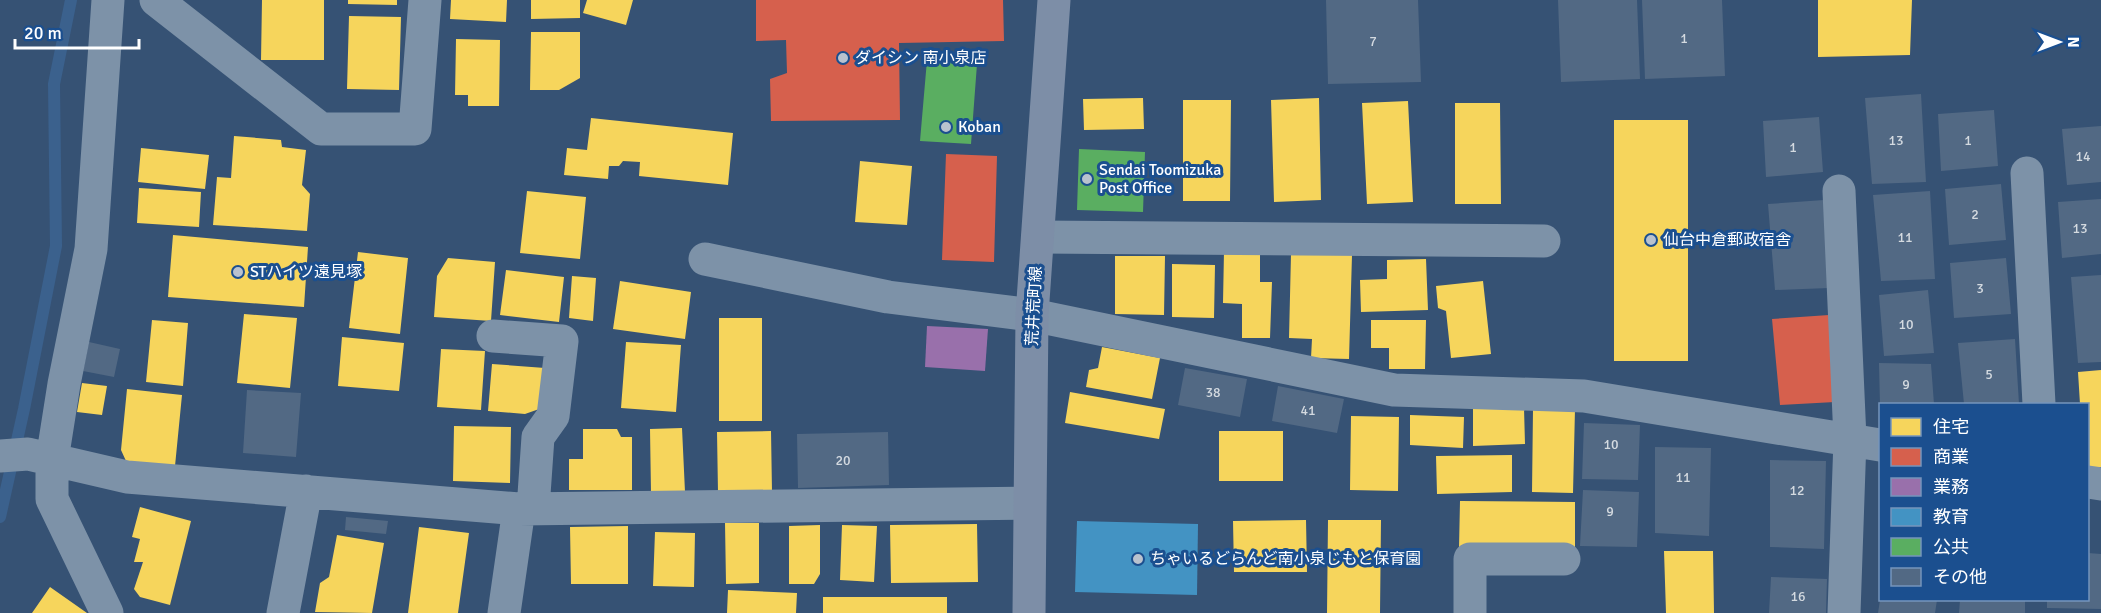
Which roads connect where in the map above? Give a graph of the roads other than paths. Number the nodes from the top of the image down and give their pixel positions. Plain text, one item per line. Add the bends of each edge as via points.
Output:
1 (108, 0) edge
2 (156, 0) edge
3 (425, 0) edge
4 (1054, 0) edge
5 (2027, 173) dead end
6 (1839, 192) dead end
7 (1038, 237) junction
8 (1544, 241) dead end
9 (705, 259) dead end
10 (1032, 315) junction
11 (493, 336) dead end
12 (2039, 403) edge
13 (1865, 442) edge
14 (27, 456) edge
15 (306, 491) junction
16 (1029, 503) junction
17 (526, 509) junction
18 (1564, 559) dead end
19 (107, 613) edge
20 (283, 613) edge
21 (504, 613) edge
22 (1029, 613) edge
23 (1470, 613) edge
24 (1844, 613) edge

1 - 14 street via 91,249 64,384
2 - 3 street via 321,129 415,129
4 - 7 main road, 荒井荒町線
5 - 12 street
6 - 13 street
7 - 8 street
7 - 10 main road, 荒井荒町線
9 - 10 street via 888,297
10 - 13 street via 1394,390 1584,396
10 - 16 main road, 荒井荒町線
11 - 17 street via 562,341 553,416 538,437
13 - 24 street
14 - 15 street via 127,477
14 - 19 street
15 - 17 street
15 - 20 street
16 - 17 street
16 - 22 main road, 荒井荒町線
17 - 21 street
18 - 23 street via 1470,559

